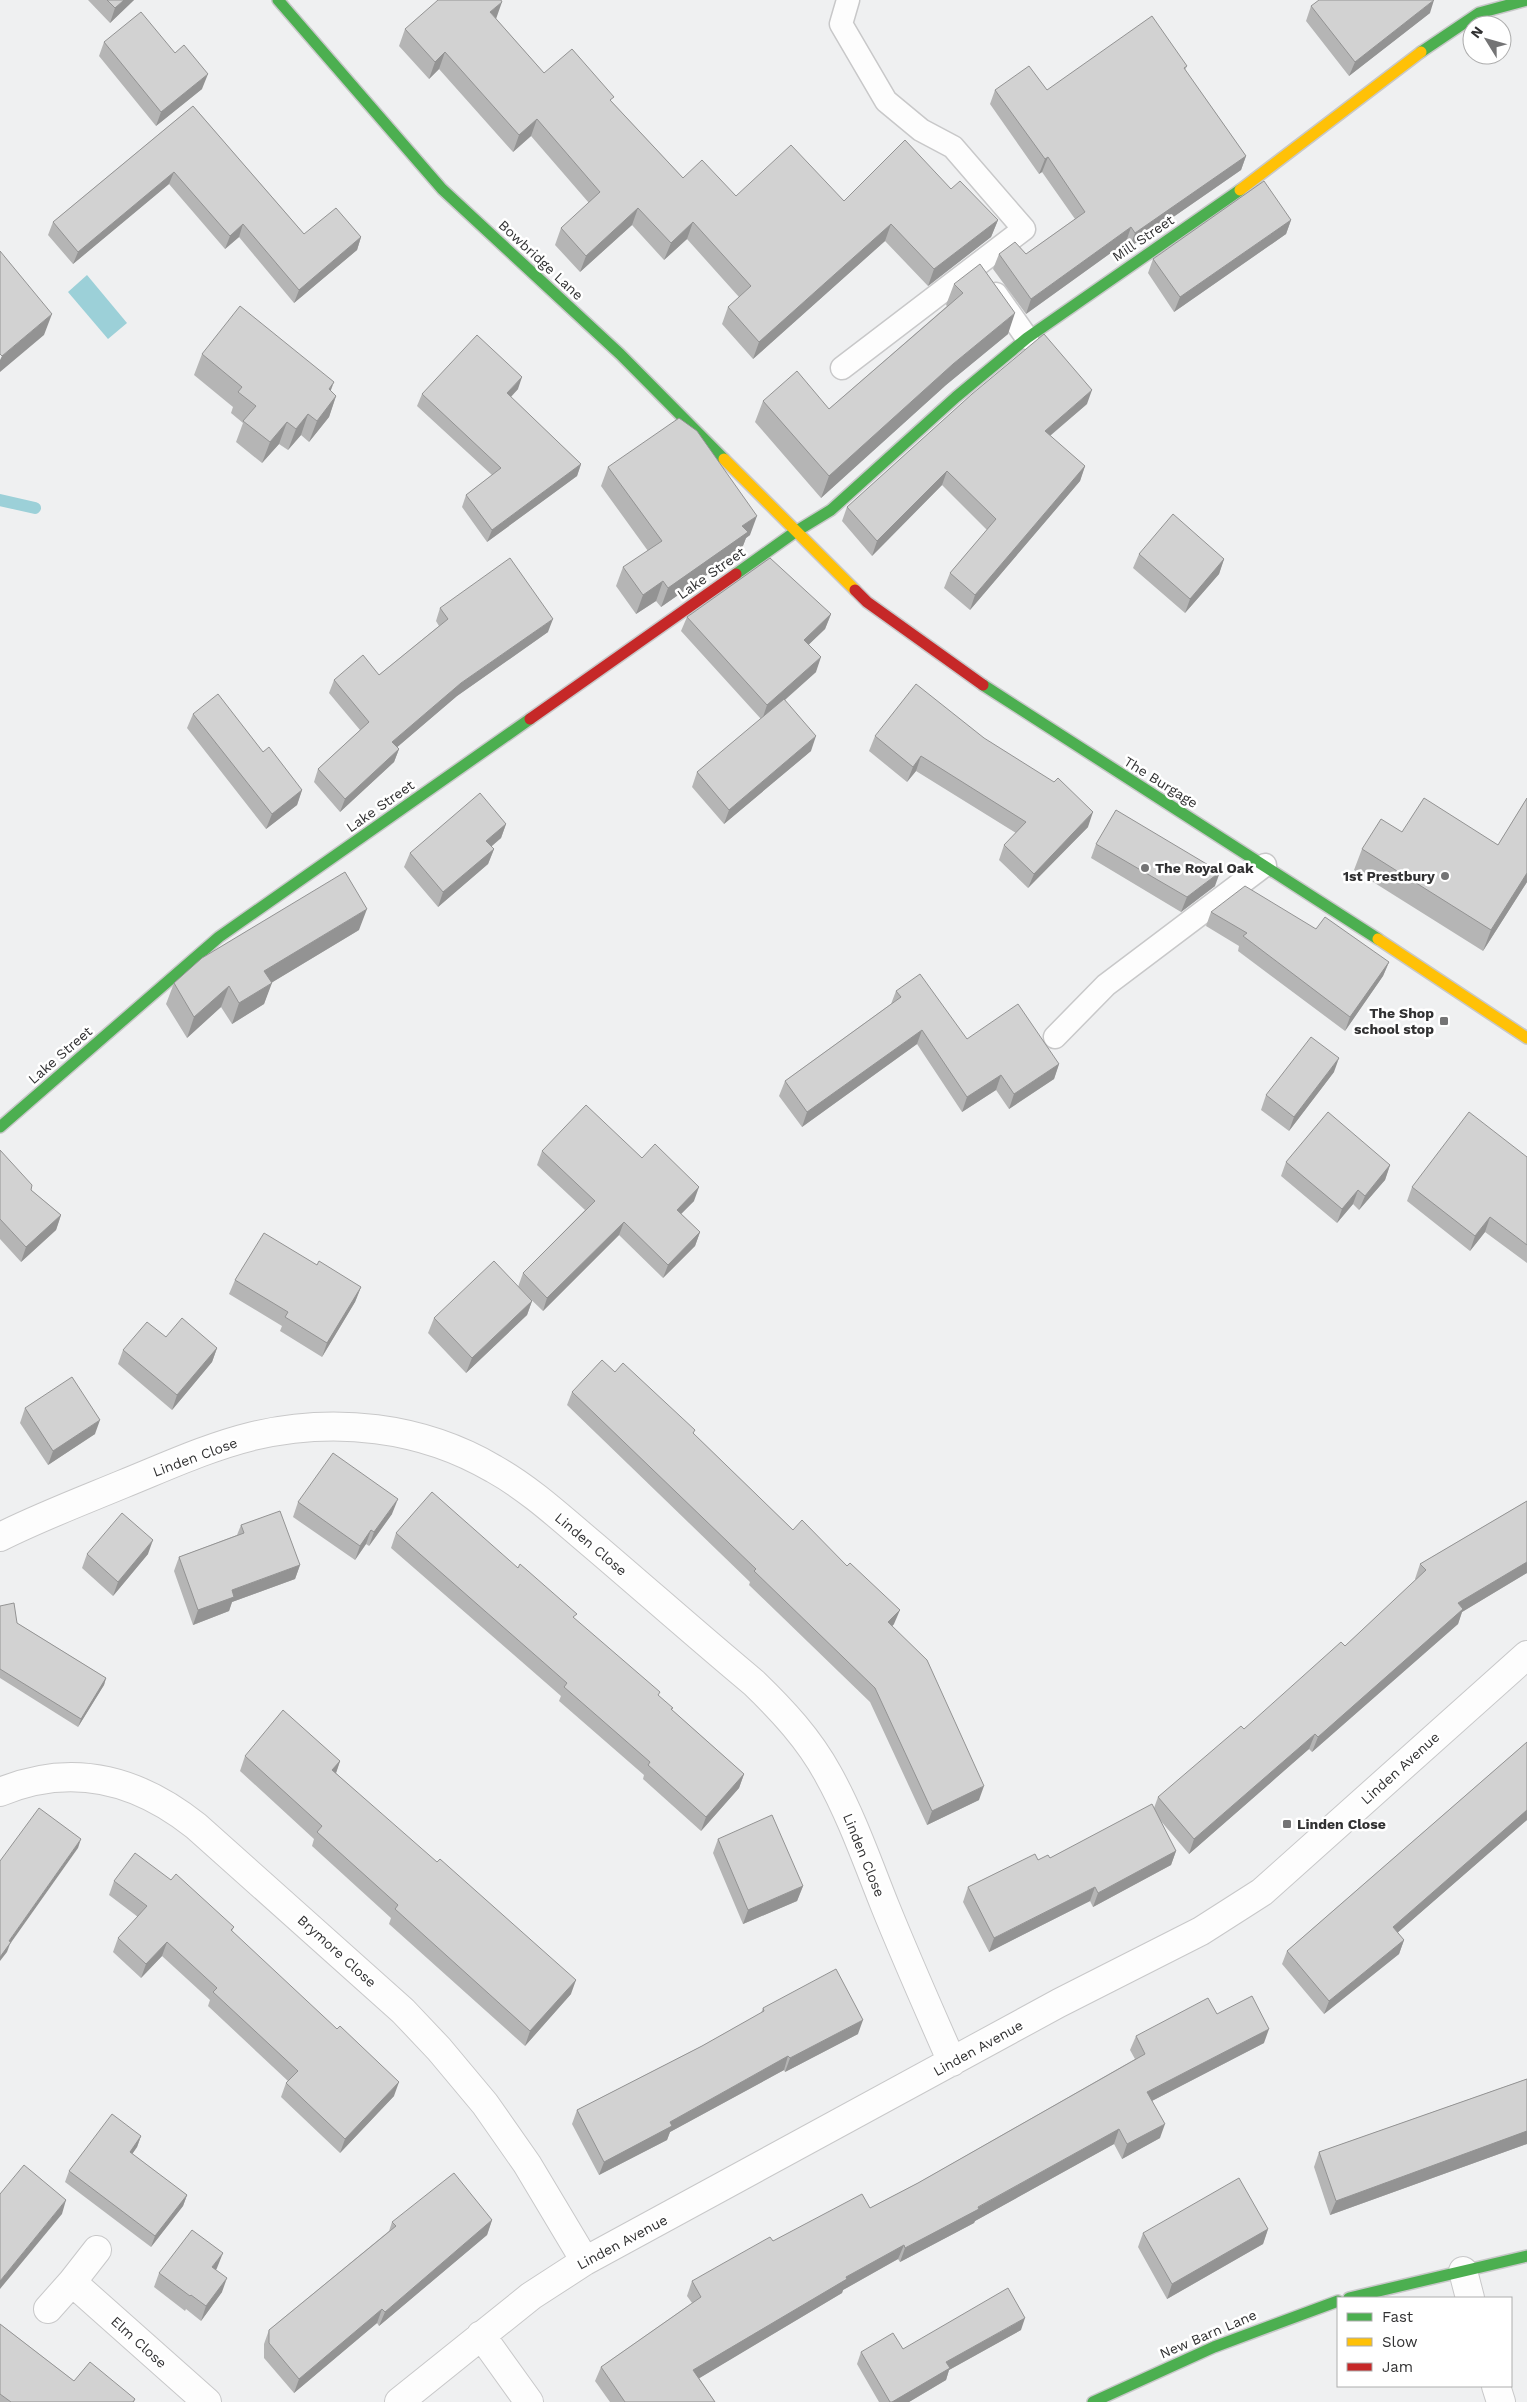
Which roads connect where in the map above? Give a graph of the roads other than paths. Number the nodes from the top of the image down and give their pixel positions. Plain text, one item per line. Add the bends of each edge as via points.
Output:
1 (278, 0) edge
2 (848, 0) edge
3 (1527, 0) edge
4 (976, 267) junction
5 (1027, 338) junction
6 (842, 368) dead end
7 (795, 532) junction
8 (1265, 865) junction
9 (1055, 1037) dead end
10 (1527, 1038) edge
11 (0, 1127) edge
12 (0, 1537) edge
13 (1527, 1655) edge
14 (0, 1792) edge
15 (952, 2062) junction
16 (97, 2250) dead end
17 (1527, 2256) edge
18 (586, 2261) junction
19 (1463, 2271) junction
20 (72, 2282) junction
21 (1351, 2297) edge
22 (1470, 2297) edge
23 (1337, 2302) edge
24 (48, 2309) dead end
25 (480, 2335) junction
26 (1496, 2387) edge
27 (207, 2402) edge
28 (399, 2402) edge
29 (529, 2402) edge
30 (1093, 2402) edge
31 (1501, 2402) edge

1 - 7 street, Bowbridge Lane via 442,189 620,354
2 - 4 lane via 841,24 886,102 921,130 953,147 1024,228
3 - 5 street, Mill Street via 1479,13 1427,47 1264,173
4 - 5 lane
4 - 6 lane
5 - 7 street, Mill Street via 831,510
7 - 8 street, The Burgage via 867,602 967,675
7 - 11 street, Lake Street via 219,937
8 - 9 lane via 1106,985
8 - 10 street, The Burgage
12 - 15 street, Linden Close via 168,1466 250,1437 287,1429 353,1426 398,1432 465,1453 496,1469 557,1515 754,1683 804,1738 846,1809
13 - 15 street, Linden Avenue via 1262,1892 1201,1931
14 - 18 street, Brymore Close via 18,1784 51,1778 83,1777 114,1782 172,1806 403,2011 439,2049 485,2104
15 - 18 street, Linden Avenue
16 - 20 street
17 - 19 street
18 - 25 street, Linden Avenue via 531,2296
19 - 21 street
19 - 22 street
20 - 24 street
20 - 27 street, Elm Close
23 - 30 street, New Barn Lane via 1217,2345
25 - 28 street, Linden Avenue
25 - 29 street
26 - 31 street

